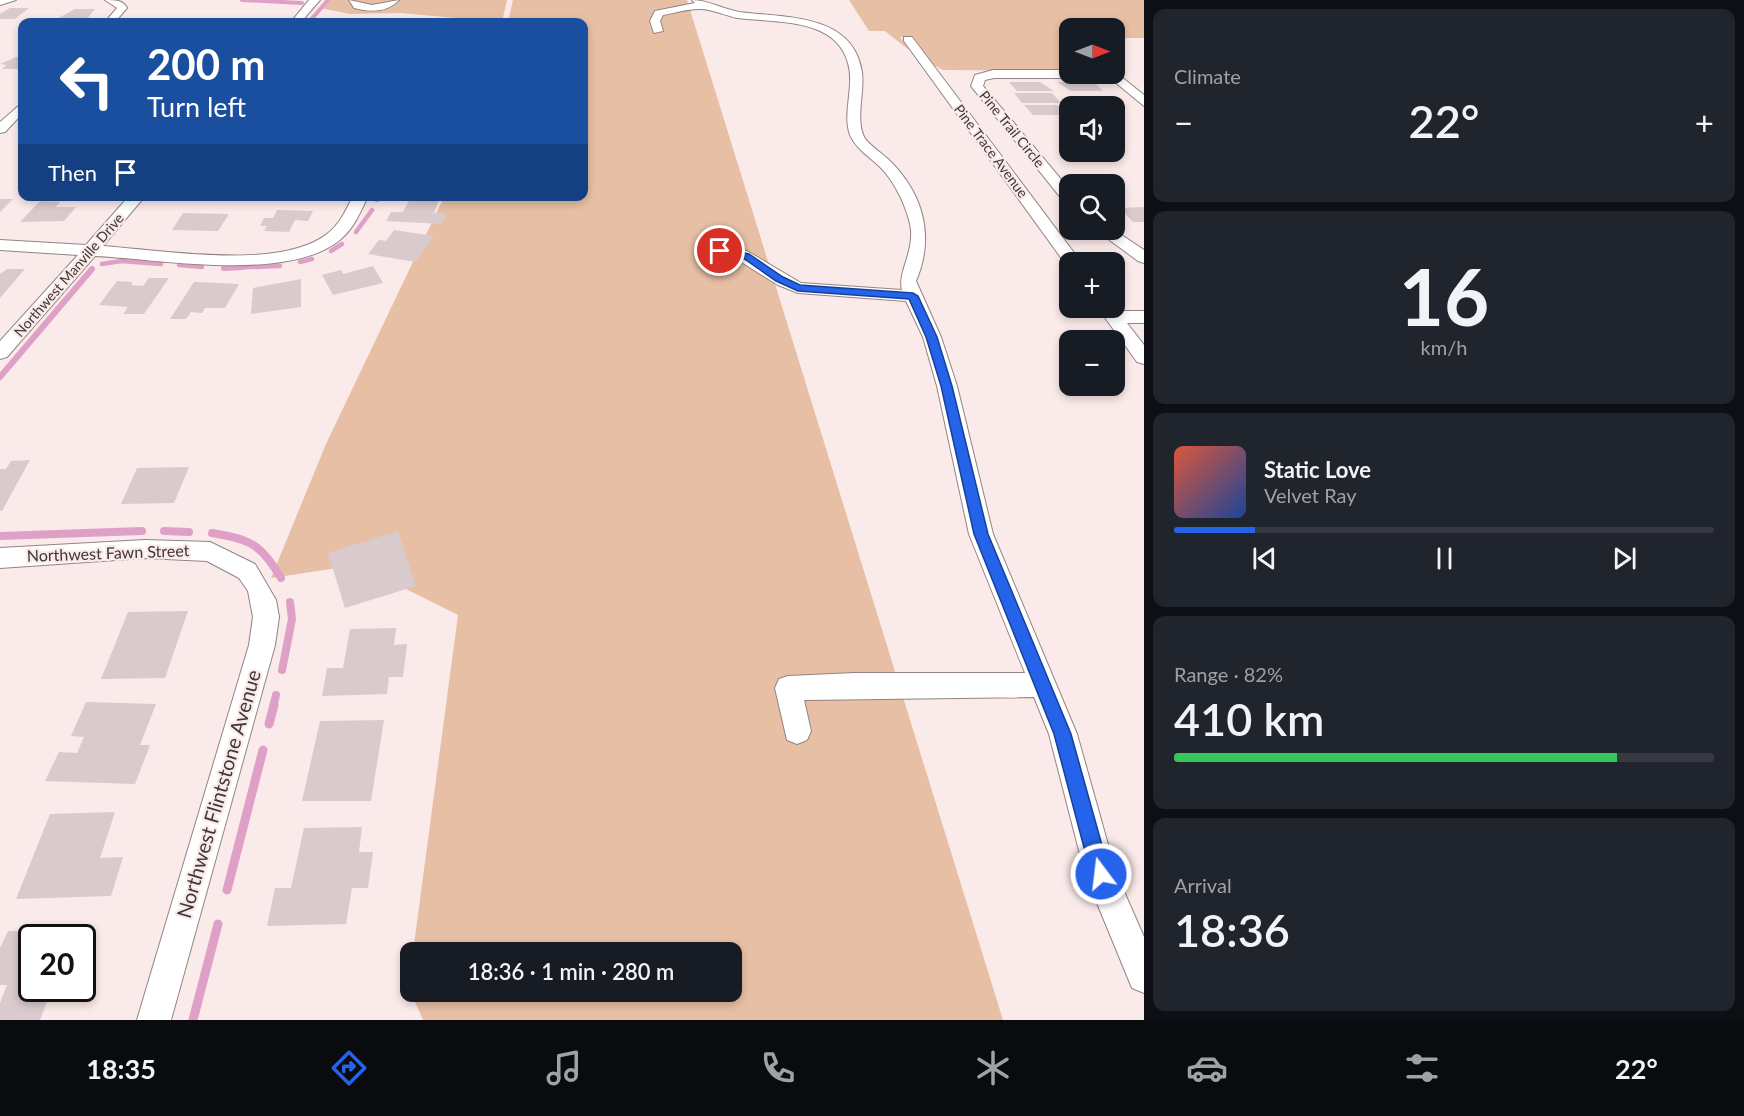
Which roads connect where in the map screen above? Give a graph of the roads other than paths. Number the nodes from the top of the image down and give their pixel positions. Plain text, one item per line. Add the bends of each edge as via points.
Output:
1 (11, 0) edge
2 (315, 0) edge
3 (354, 0) edge
4 (394, 0) edge
5 (0, 2) edge
6 (115, 2) edge
7 (699, 2) edge
8 (113, 18) edge
9 (299, 18) edge
10 (658, 31) dead end
11 (908, 39) dead end
12 (1059, 74) edge
13 (1124, 84) edge
14 (1144, 102) edge
15 (18, 111) edge
16 (0, 129) edge
17 (1059, 187) edge
18 (134, 201) edge
19 (358, 201) edge
20 (1118, 240) edge
21 (0, 245) edge
22 (90, 250) junction
23 (708, 251) dead end
24 (1066, 252) edge
25 (1144, 258) edge
26 (913, 296) junction
27 (1125, 314) edge
28 (1144, 317) edge
29 (1114, 318) edge
30 (0, 353) edge
31 (1144, 358) edge
32 (0, 558) edge
33 (247, 571) joint
34 (1042, 685) junction
35 (797, 731) dead end
36 (1144, 976) edge
37 (154, 1020) edge

1 - 5 street
2 - 9 street
3 - 4 street via 358,6 371,8
6 - 8 street via 122,8
7 - 10 street via 659,14 655,21
7 - 26 street via 748,15 811,24 846,44 856,64 854,118 858,138 888,167 919,220 916,266 908,281
11 - 24 street, Pine Trace Avenue
12 - 17 street, Pine Trail Circle via 993,74 979,78 977,86
13 - 14 street, Pine Trail Circle
15 - 16 street
18 - 22 street, Northwest Manville Drive
19 - 22 street via 338,233 310,249 265,259
20 - 25 street
21 - 22 street
22 - 30 street, Northwest Manville Drive
23 - 26 street via 746,256 798,288
26 - 34 street via 932,337 946,386 981,534
27 - 28 street
29 - 31 street
32 - 33 street, Northwest Fawn Street via 191,549 225,557
33 - 37 street, Northwest Flintstone Avenue via 264,600 262,645
34 - 35 street via 788,688
34 - 36 street via 1063,734 1101,874

